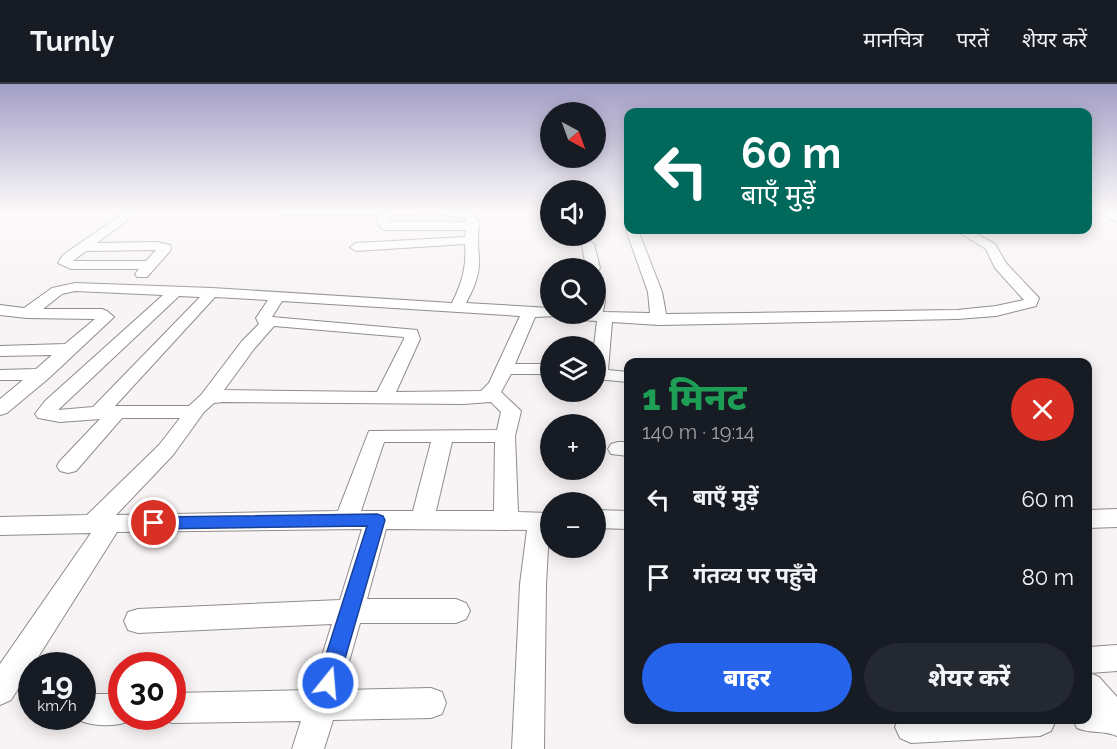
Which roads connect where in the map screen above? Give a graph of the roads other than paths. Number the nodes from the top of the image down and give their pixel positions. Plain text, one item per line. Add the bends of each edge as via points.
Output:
1 (89, 243) edge
2 (412, 243) edge
3 (469, 243) edge
4 (637, 243) edge
5 (985, 243) edge
6 (356, 246) dead end
7 (83, 247) junction
8 (124, 247) junction
9 (101, 265) junction
10 (150, 266) junction
11 (136, 288) junction
12 (176, 291) junction
13 (212, 292) junction
14 (278, 296) junction
15 (435, 305) junction
16 (457, 306) junction
17 (530, 311) junction
18 (2, 312) edge
19 (540, 312) edge
20 (27, 313) junction
21 (606, 316) edge
22 (659, 320) junction
23 (269, 322) junction
24 (407, 332) junction
25 (125, 338) junction
26 (78, 344) junction
27 (0, 351) edge
28 (504, 369) junction
29 (540, 369) edge
30 (43, 374) junction
31 (606, 374) edge
32 (0, 375) edge
33 (624, 376) edge
34 (486, 396) junction
35 (384, 397) junction
36 (201, 406) junction
37 (0, 409) edge
38 (108, 412) junction
39 (442, 436) junction
40 (505, 436) junction
41 (68, 466) dead end
42 (606, 519) edge
43 (1092, 519) edge
44 (1117, 519) edge
45 (346, 520) junction
46 (377, 520) junction
47 (422, 520) junction
48 (506, 520) junction
49 (624, 520) edge
50 (540, 523) edge
51 (102, 524) junction
52 (0, 526) edge
53 (540, 548) edge
54 (350, 610) junction
55 (456, 611) dead end
56 (138, 621) dead end
57 (1117, 658) edge
58 (1092, 660) edge
59 (0, 690) edge
60 (1092, 693) edge
61 (431, 703) dead end
62 (321, 705) junction
63 (186, 708) edge
64 (1109, 717) edge
65 (966, 724) edge
66 (910, 727) dead end
67 (308, 749) edge
68 (528, 749) edge

1 - 7 street
2 - 6 street
3 - 16 street via 472,266
4 - 22 street via 653,285
5 - 22 street via 1032,298 1031,303 1002,310 956,313
7 - 8 street
7 - 9 street via 66,264
8 - 9 street
8 - 10 street via 165,248
9 - 10 street
10 - 11 street
11 - 12 street
11 - 20 street via 62,289
12 - 13 street
12 - 25 street
13 - 14 street
13 - 38 street
14 - 15 street
14 - 23 street via 264,318
15 - 16 street
15 - 24 street
16 - 17 street
17 - 19 street
17 - 28 street
18 - 20 street
20 - 26 street via 106,315 105,321
21 - 22 street
23 - 24 street
23 - 36 street
24 - 35 street via 412,339
25 - 26 street
25 - 38 street via 45,414
26 - 27 street
26 - 30 street
28 - 29 street
28 - 34 street via 497,386
30 - 32 street
30 - 37 street
31 - 33 street
34 - 35 street
34 - 40 street via 497,397 511,411
35 - 36 street via 223,396
36 - 38 street
36 - 51 street
38 - 41 street
39 - 40 street
39 - 45 street via 376,436
39 - 47 street
40 - 48 street
42 - 49 street
43 - 44 street
45 - 46 street
45 - 51 street
46 - 47 street
46 - 54 street
47 - 48 street
48 - 50 street
51 - 52 street
51 - 59 street
53 - 68 street via 533,584
54 - 55 street
54 - 56 street
54 - 62 street
57 - 58 street
60 - 64 street
61 - 62 street
62 - 63 street
62 - 67 street
65 - 66 street

